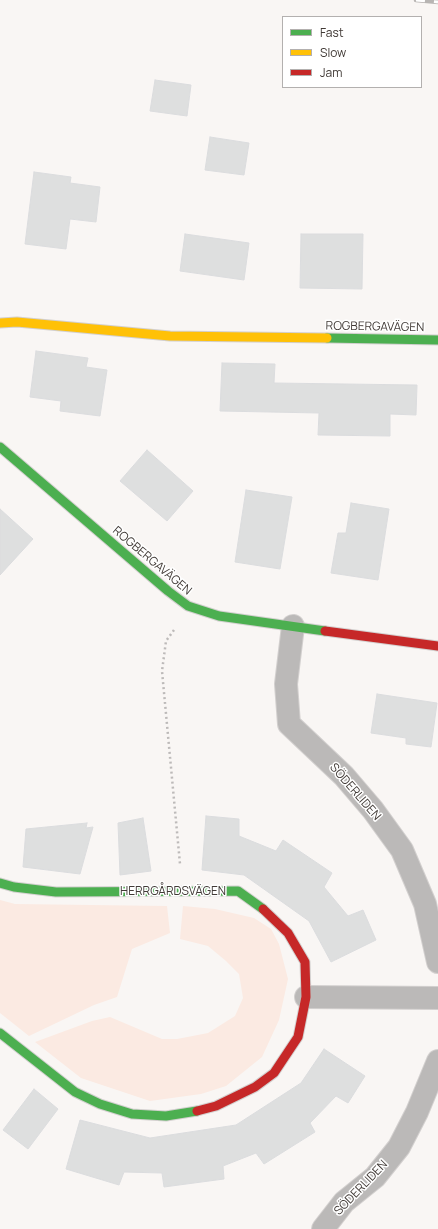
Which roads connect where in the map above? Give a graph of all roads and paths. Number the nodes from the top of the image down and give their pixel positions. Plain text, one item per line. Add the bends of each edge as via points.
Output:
1 (0, 323) edge
2 (438, 340) edge
3 (0, 447) edge
4 (188, 606) junction
5 (293, 626) junction
6 (438, 646) edge
7 (180, 853) dead end
8 (0, 883) edge
9 (438, 962) edge
10 (306, 997) junction
11 (438, 998) edge
12 (0, 1033) edge
13 (438, 1061) edge
14 (323, 1229) edge

1 - 2 street, ROGBERGAVÄGEN via 17,322 170,336
3 - 4 street, ROGBERGAVÄGEN
4 - 5 street, ROGBERGAVÄGEN via 219,616
4 - 7 path via 166,641 162,671
5 - 6 street, ROGBERGAVÄGEN
5 - 9 street, SÖDERLIDEN via 286,684 289,724 344,776 402,850 425,904
8 - 10 street, HERRGÅRDSVÄGEN via 56,892 238,891 266,911 288,933 305,962
10 - 11 street
10 - 12 street, HERRGÅRDSVÄGEN via 298,1038 274,1073 221,1104 166,1116 132,1114 100,1104 75,1092
13 - 14 street, SÖDERLIDEN via 399,1147 375,1177 344,1202

